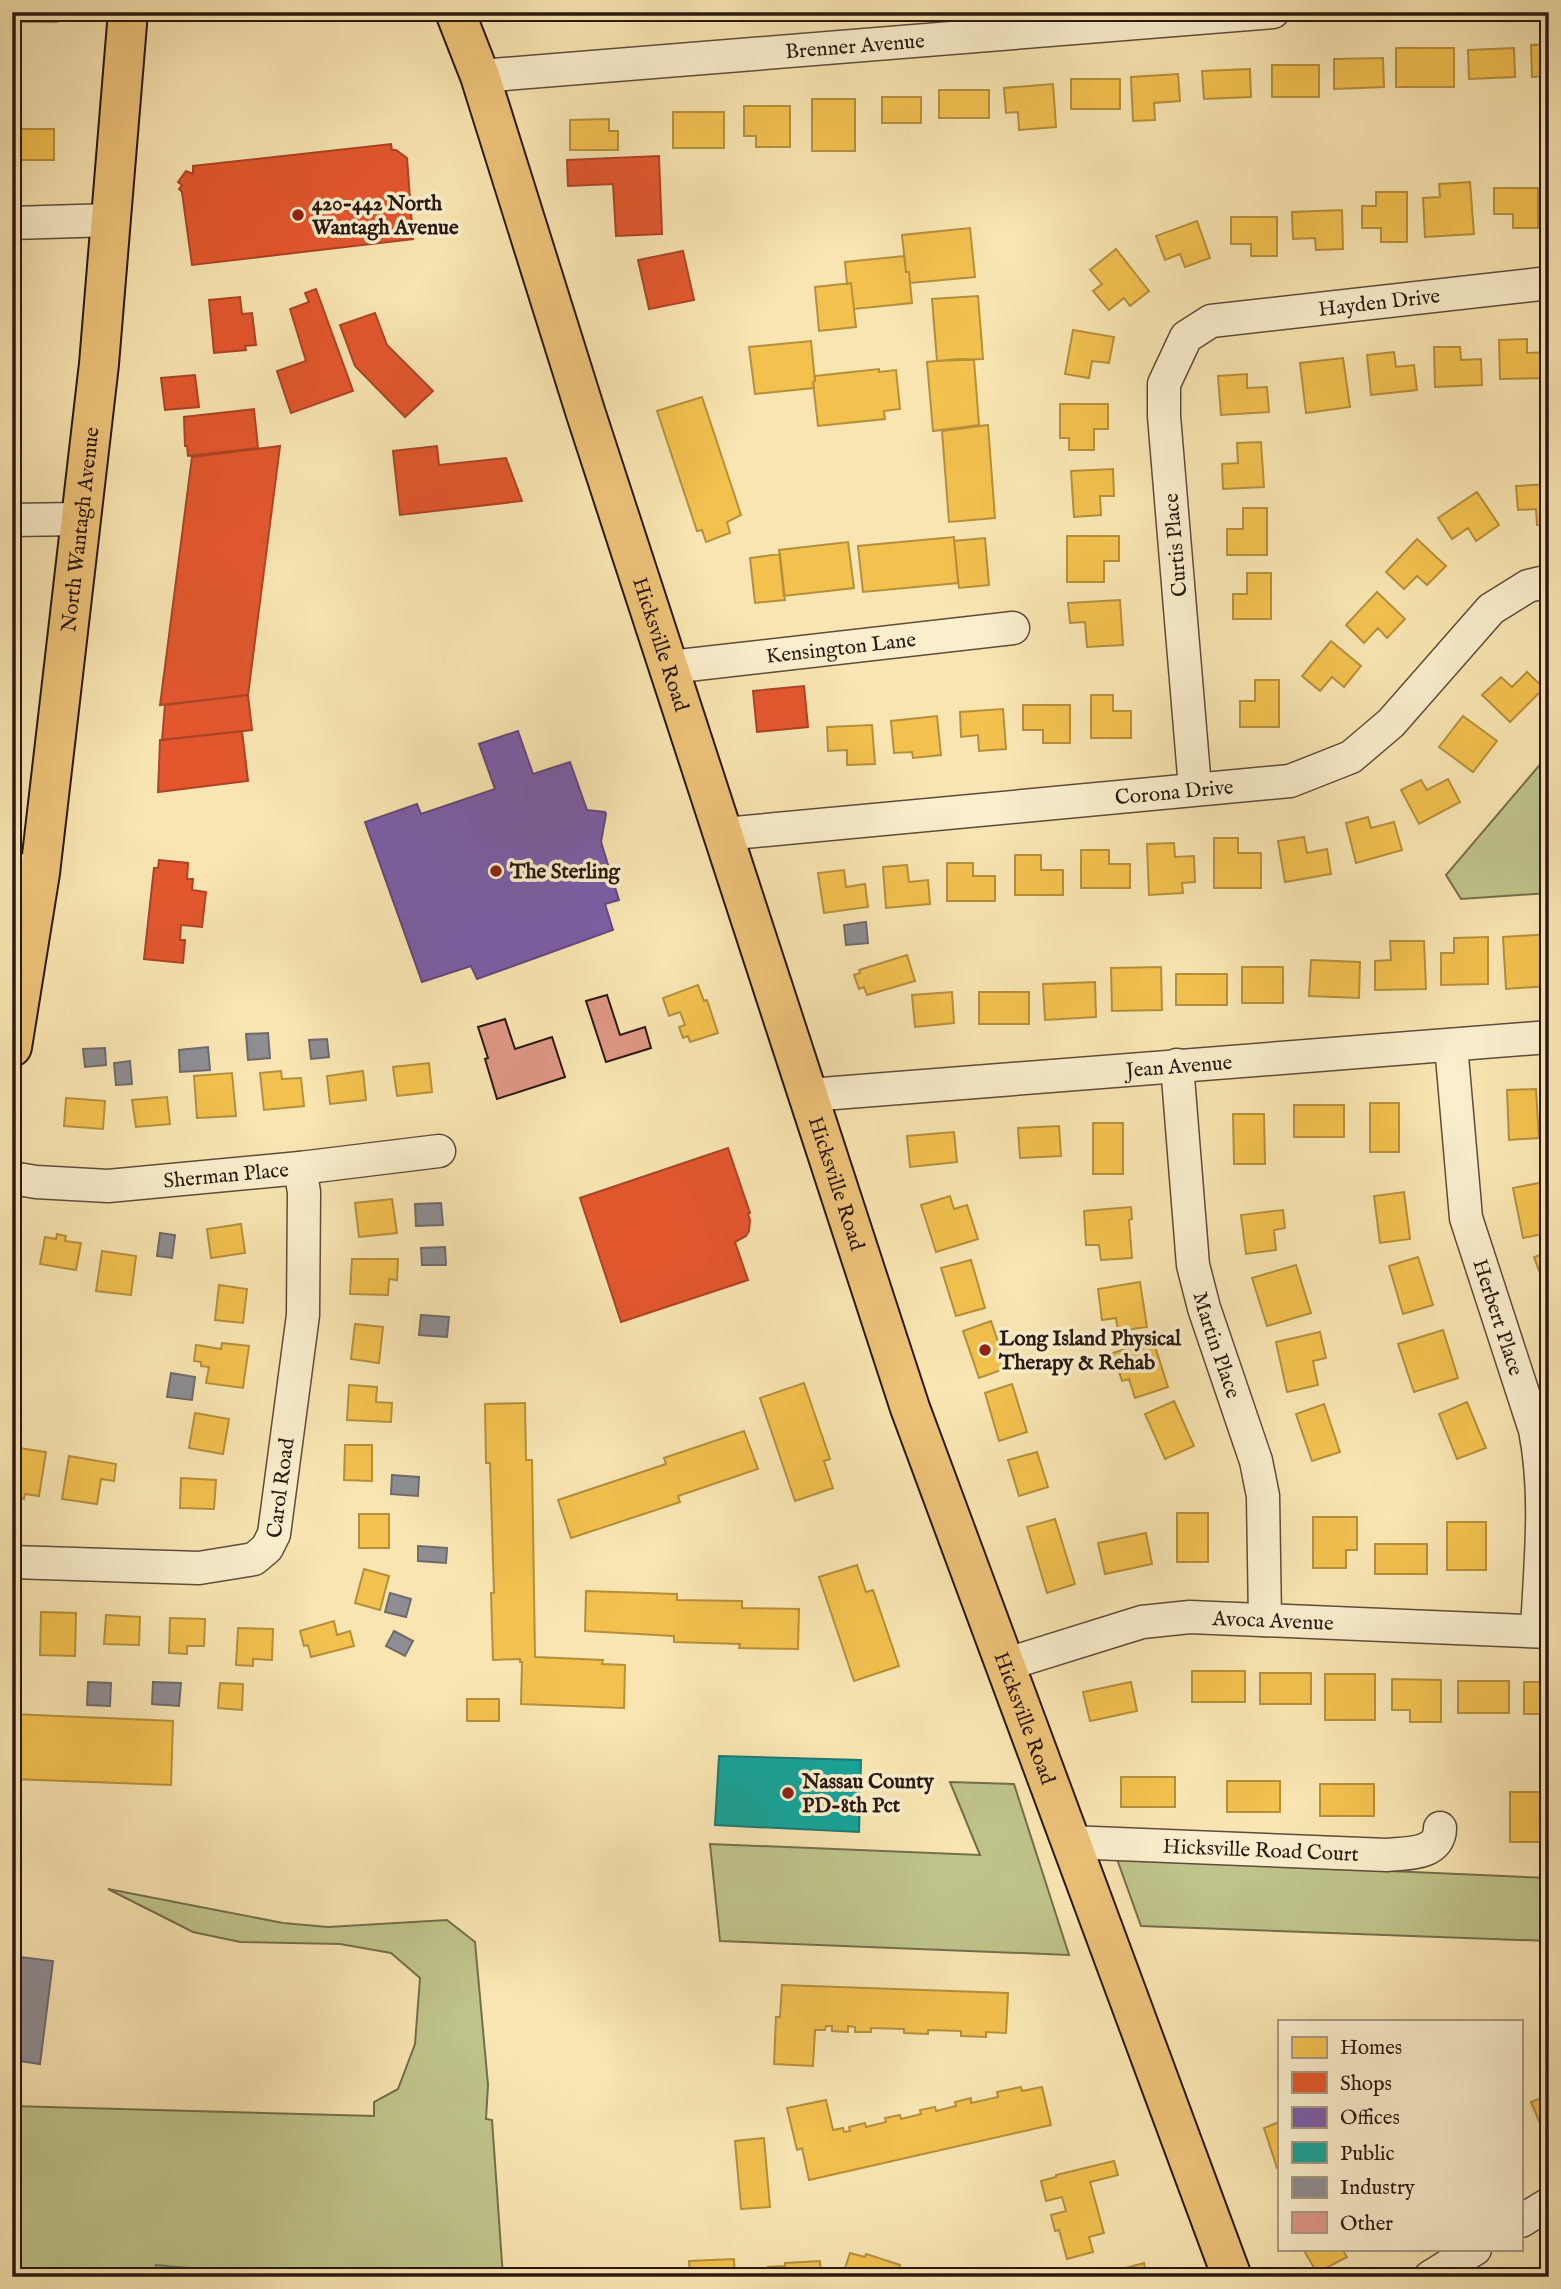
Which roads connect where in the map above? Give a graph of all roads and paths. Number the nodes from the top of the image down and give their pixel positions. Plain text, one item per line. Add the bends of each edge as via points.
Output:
1 (128, 12) edge
2 (455, 12) edge
3 (468, 12) edge
4 (1273, 12) edge
5 (480, 76) junction
6 (112, 220) junction
7 (12, 223) edge
8 (1549, 283) edge
9 (1211, 321) joint
10 (80, 519) junction
11 (12, 520) edge
12 (1549, 581) edge
13 (1013, 628) dead end
14 (670, 667) junction
15 (1195, 788) junction
16 (724, 834) junction
17 (26, 871) edge
18 (1549, 1037) edge
19 (1451, 1045) junction
20 (12, 1047) edge
21 (1177, 1066) junction
22 (809, 1095) junction
23 (439, 1151) dead end
24 (300, 1168) junction
25 (12, 1178) edge
26 (12, 1562) edge
27 (1265, 1620) junction
28 (1543, 1631) edge
29 (1004, 1665) junction
30 (1440, 1828) dead end
31 (1069, 1842) junction
32 (1549, 2204) edge
33 (1522, 2220) edge
34 (1473, 2250) edge
35 (1433, 2276) edge
36 (1232, 2277) edge

1 - 6 main road, North Wantagh Avenue
2 - 5 main road, Hicksville Road
3 - 5 main road, Hicksville Road
4 - 5 street, Brenner Avenue
5 - 14 main road, Hicksville Road
6 - 7 street
6 - 10 main road, North Wantagh Avenue
8 - 9 street, Hayden Drive
9 - 15 street, Curtis Place via 1186,337 1164,384
10 - 11 street
10 - 17 main road, North Wantagh Avenue
12 - 15 street, Corona Drive via 1528,586 1491,609 1391,723 1351,757 1290,781
13 - 14 street, Kensington Lane
14 - 16 main road, Hicksville Road
15 - 16 street, Corona Drive
16 - 22 main road, Hicksville Road
17 - 20 main road, North Wantagh Avenue
18 - 19 street, Jean Avenue
19 - 21 street, Jean Avenue
19 - 28 street, Herbert Place via 1466,1218 1540,1452
21 - 22 street, Jean Avenue
21 - 27 street, Martin Place via 1193,1265 1263,1496
22 - 29 main road, Hicksville Road via 910,1408
23 - 24 street, Sherman Place
24 - 25 street, Sherman Place via 108,1186
24 - 26 street, Carol Road via 304,1192 303,1315 276,1522 267,1548 254,1559 199,1568
27 - 28 street, Avoca Avenue
27 - 29 street, Avoca Avenue via 1190,1617 1142,1622
29 - 31 main road, Hicksville Road
30 - 31 street, Hicksville Road Court via 1434,1845 1387,1855
31 - 36 main road, Hicksville Road
32 - 33 street
34 - 35 street

